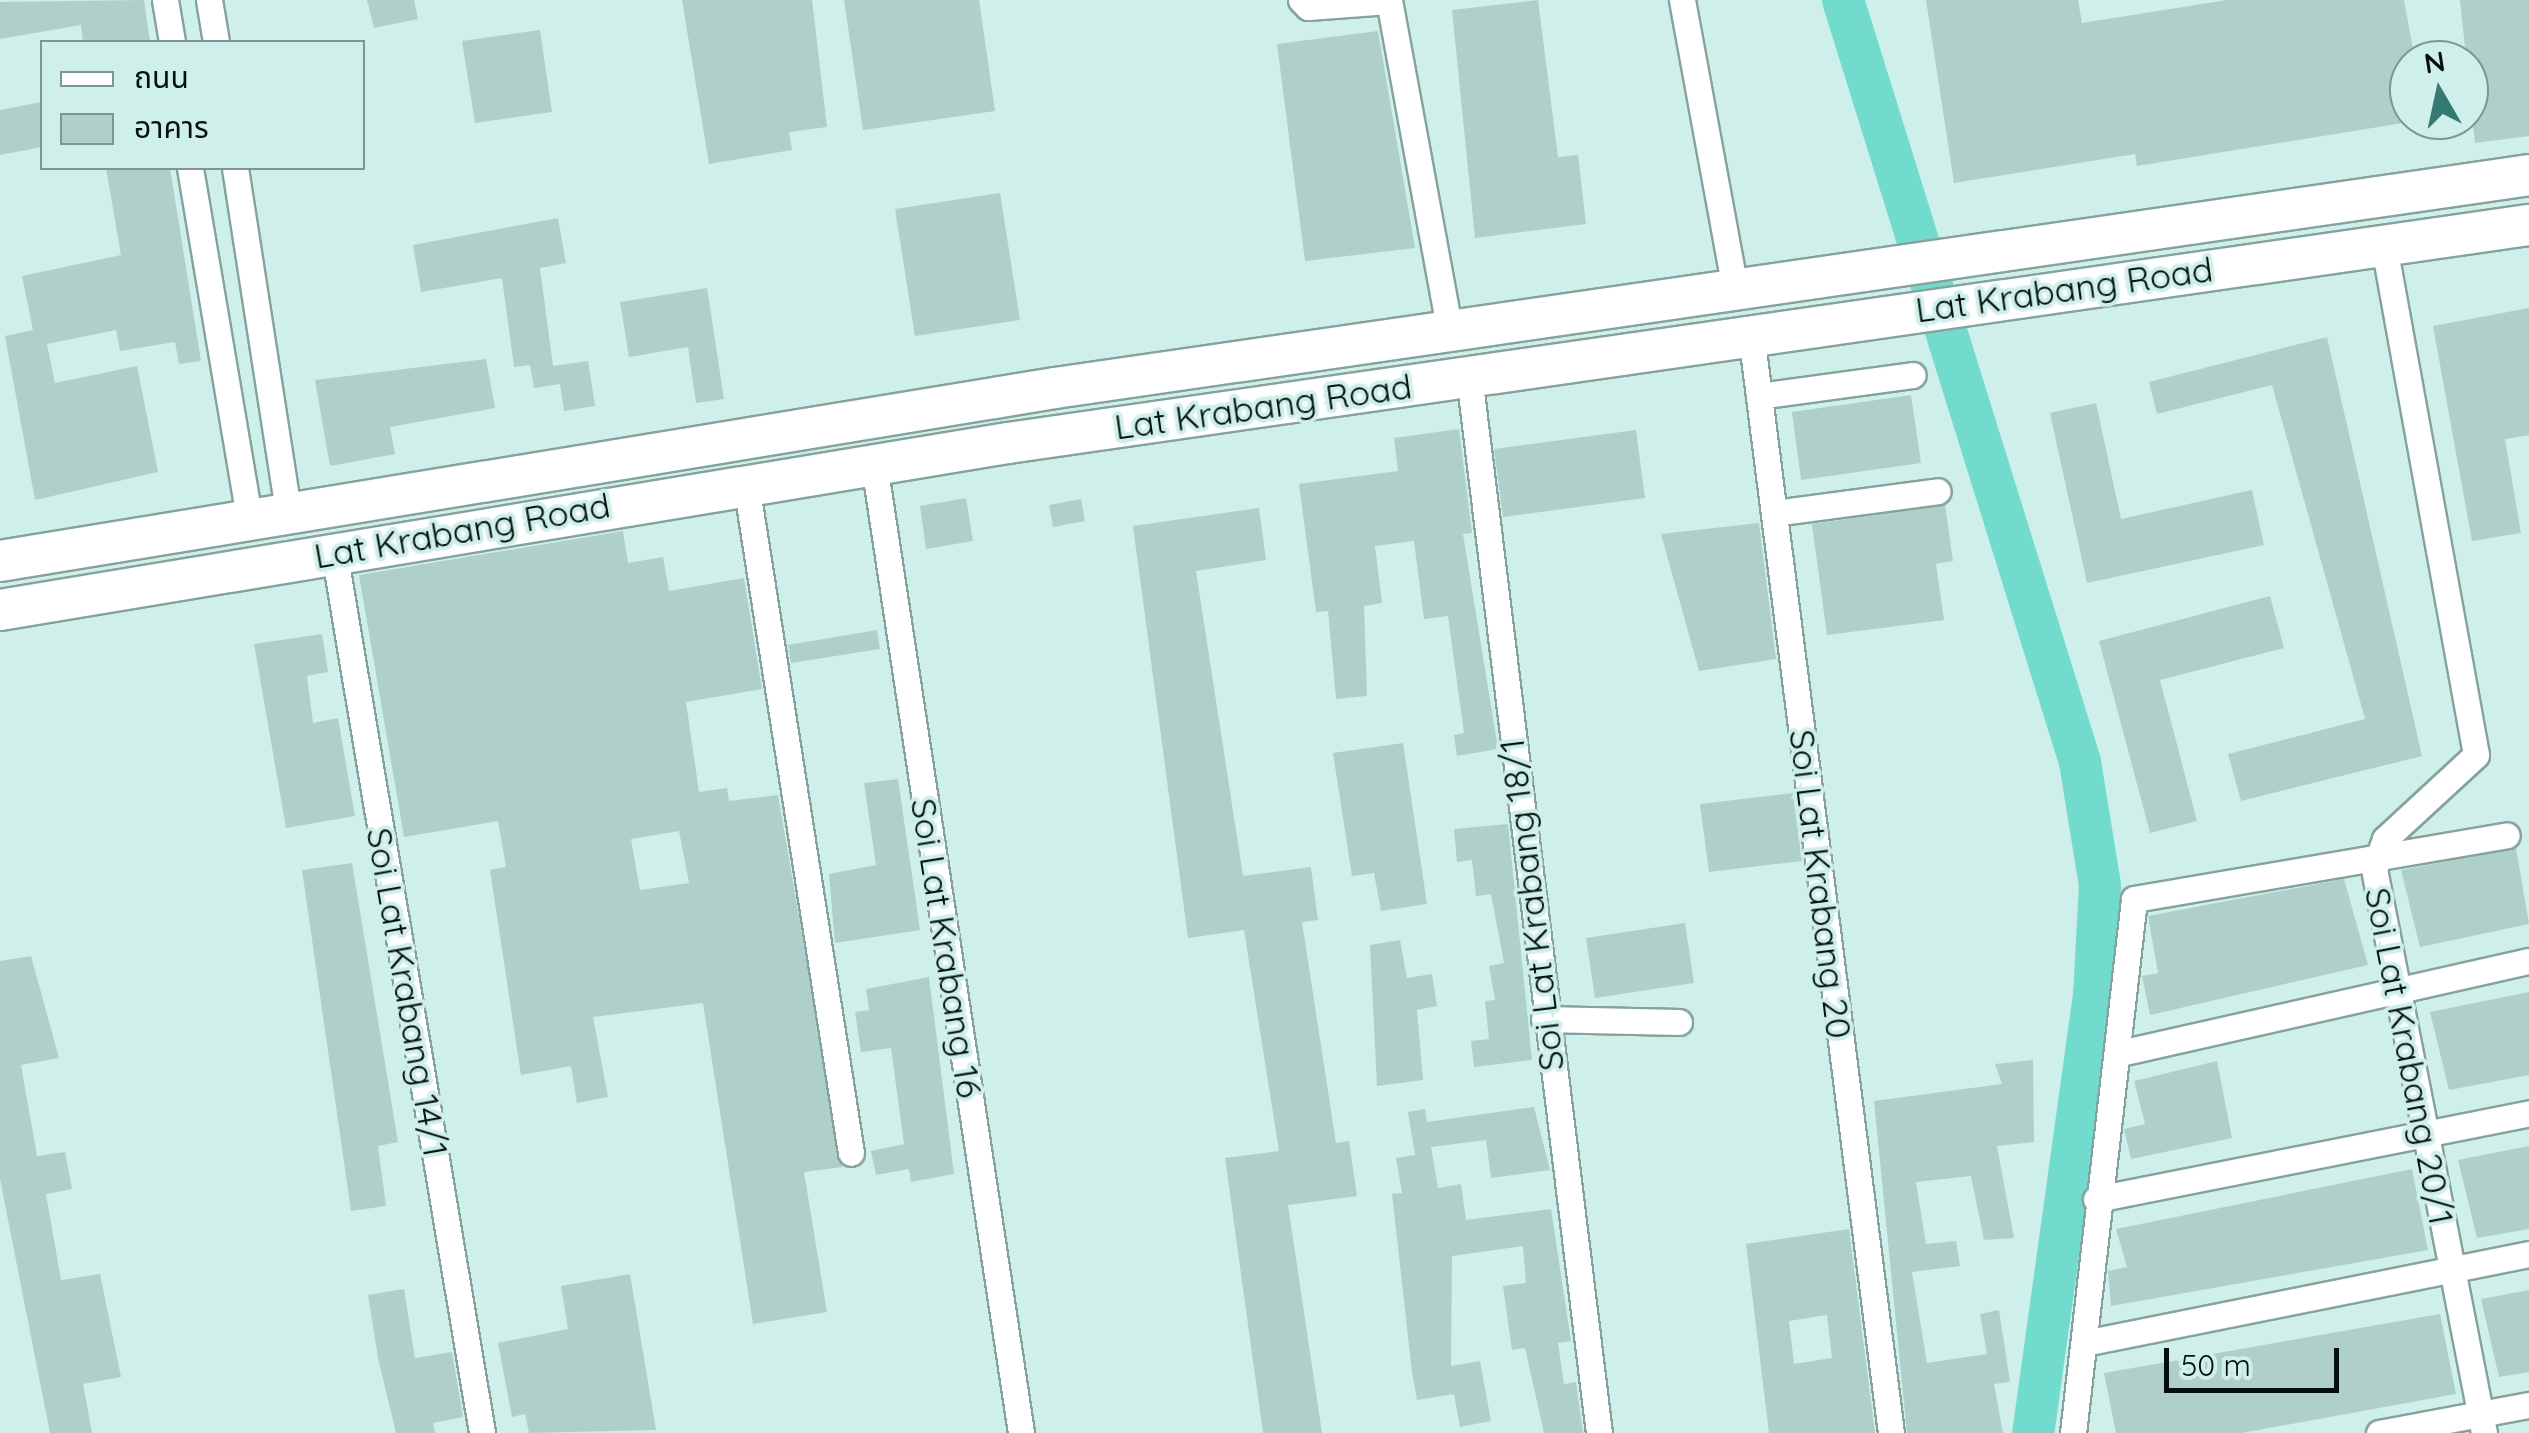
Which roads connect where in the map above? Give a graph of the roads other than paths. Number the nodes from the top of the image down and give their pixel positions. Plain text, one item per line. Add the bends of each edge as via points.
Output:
1 (165, 0) edge
2 (209, 0) edge
3 (1300, 0) edge
4 (1389, 0) edge
5 (1682, 0) edge
6 (172, 40) edge
7 (216, 40) edge
8 (190, 170) edge
9 (235, 170) edge
10 (2529, 176) edge
11 (2529, 225) edge
12 (2384, 246) junction
13 (1734, 290) junction
14 (1450, 331) junction
15 (1751, 334) junction
16 (1469, 376) junction
17 (1913, 376) dead end
18 (1759, 396) junction
19 (874, 464) junction
20 (746, 484) junction
21 (1938, 491) dead end
22 (288, 510) junction
23 (1774, 513) junction
24 (249, 517) junction
25 (334, 552) junction
26 (0, 561) edge
27 (0, 610) edge
28 (2508, 834) dead end
29 (2376, 856) junction
30 (2529, 961) edge
31 (2397, 993) junction
32 (1544, 1019) junction
33 (1680, 1022) dead end
34 (2120, 1053) junction
35 (2529, 1113) edge
36 (2426, 1139) junction
37 (851, 1152) dead end
38 (2096, 1200) junction
39 (2529, 1254) edge
40 (2452, 1273) junction
41 (2084, 1344) junction
42 (2529, 1405) edge
43 (2483, 1424) edge
44 (482, 1433) edge
45 (1021, 1433) edge
46 (1599, 1433) edge
47 (1891, 1433) edge
48 (2073, 1433) edge
49 (2379, 1433) edge

1 - 6 street
2 - 7 street
3 - 4 street via 1308,8
4 - 14 street
5 - 13 street
8 - 24 street
9 - 22 street
10 - 13 main road, Lat Krabang Road
11 - 12 main road, Lat Krabang Road
12 - 15 main road, Lat Krabang Road
12 - 29 street, Soi Lat Krabang 20/1 via 2476,755
13 - 14 main road, Lat Krabang Road
14 - 22 main road, Lat Krabang Road
15 - 16 main road, Lat Krabang Road
15 - 18 street, Soi Lat Krabang 20
16 - 19 main road, Lat Krabang Road
16 - 32 street, Soi Lat Krabang 18/1
17 - 18 street
18 - 23 street, Soi Lat Krabang 20
19 - 20 main road, Lat Krabang Road
19 - 45 street, Soi Lat Krabang 16
20 - 25 main road, Lat Krabang Road
20 - 37 street
21 - 23 street
22 - 24 main road, Lat Krabang Road
23 - 47 street, Soi Lat Krabang 20
24 - 26 main road, Lat Krabang Road
25 - 27 main road, Lat Krabang Road
25 - 44 street, Soi Lat Krabang 14/1
28 - 29 street
29 - 31 street, Soi Lat Krabang 20/1
29 - 34 street via 2134,899
30 - 31 street
31 - 34 street
31 - 36 street, Soi Lat Krabang 20/1
32 - 33 street
32 - 46 street, Soi Lat Krabang 18/1
34 - 38 street
35 - 36 street
36 - 38 street
36 - 40 street, Soi Lat Krabang 20/1
38 - 41 street
39 - 40 street
40 - 41 street
40 - 43 street, Soi Lat Krabang 20/1
41 - 48 street
42 - 43 street
43 - 49 street

